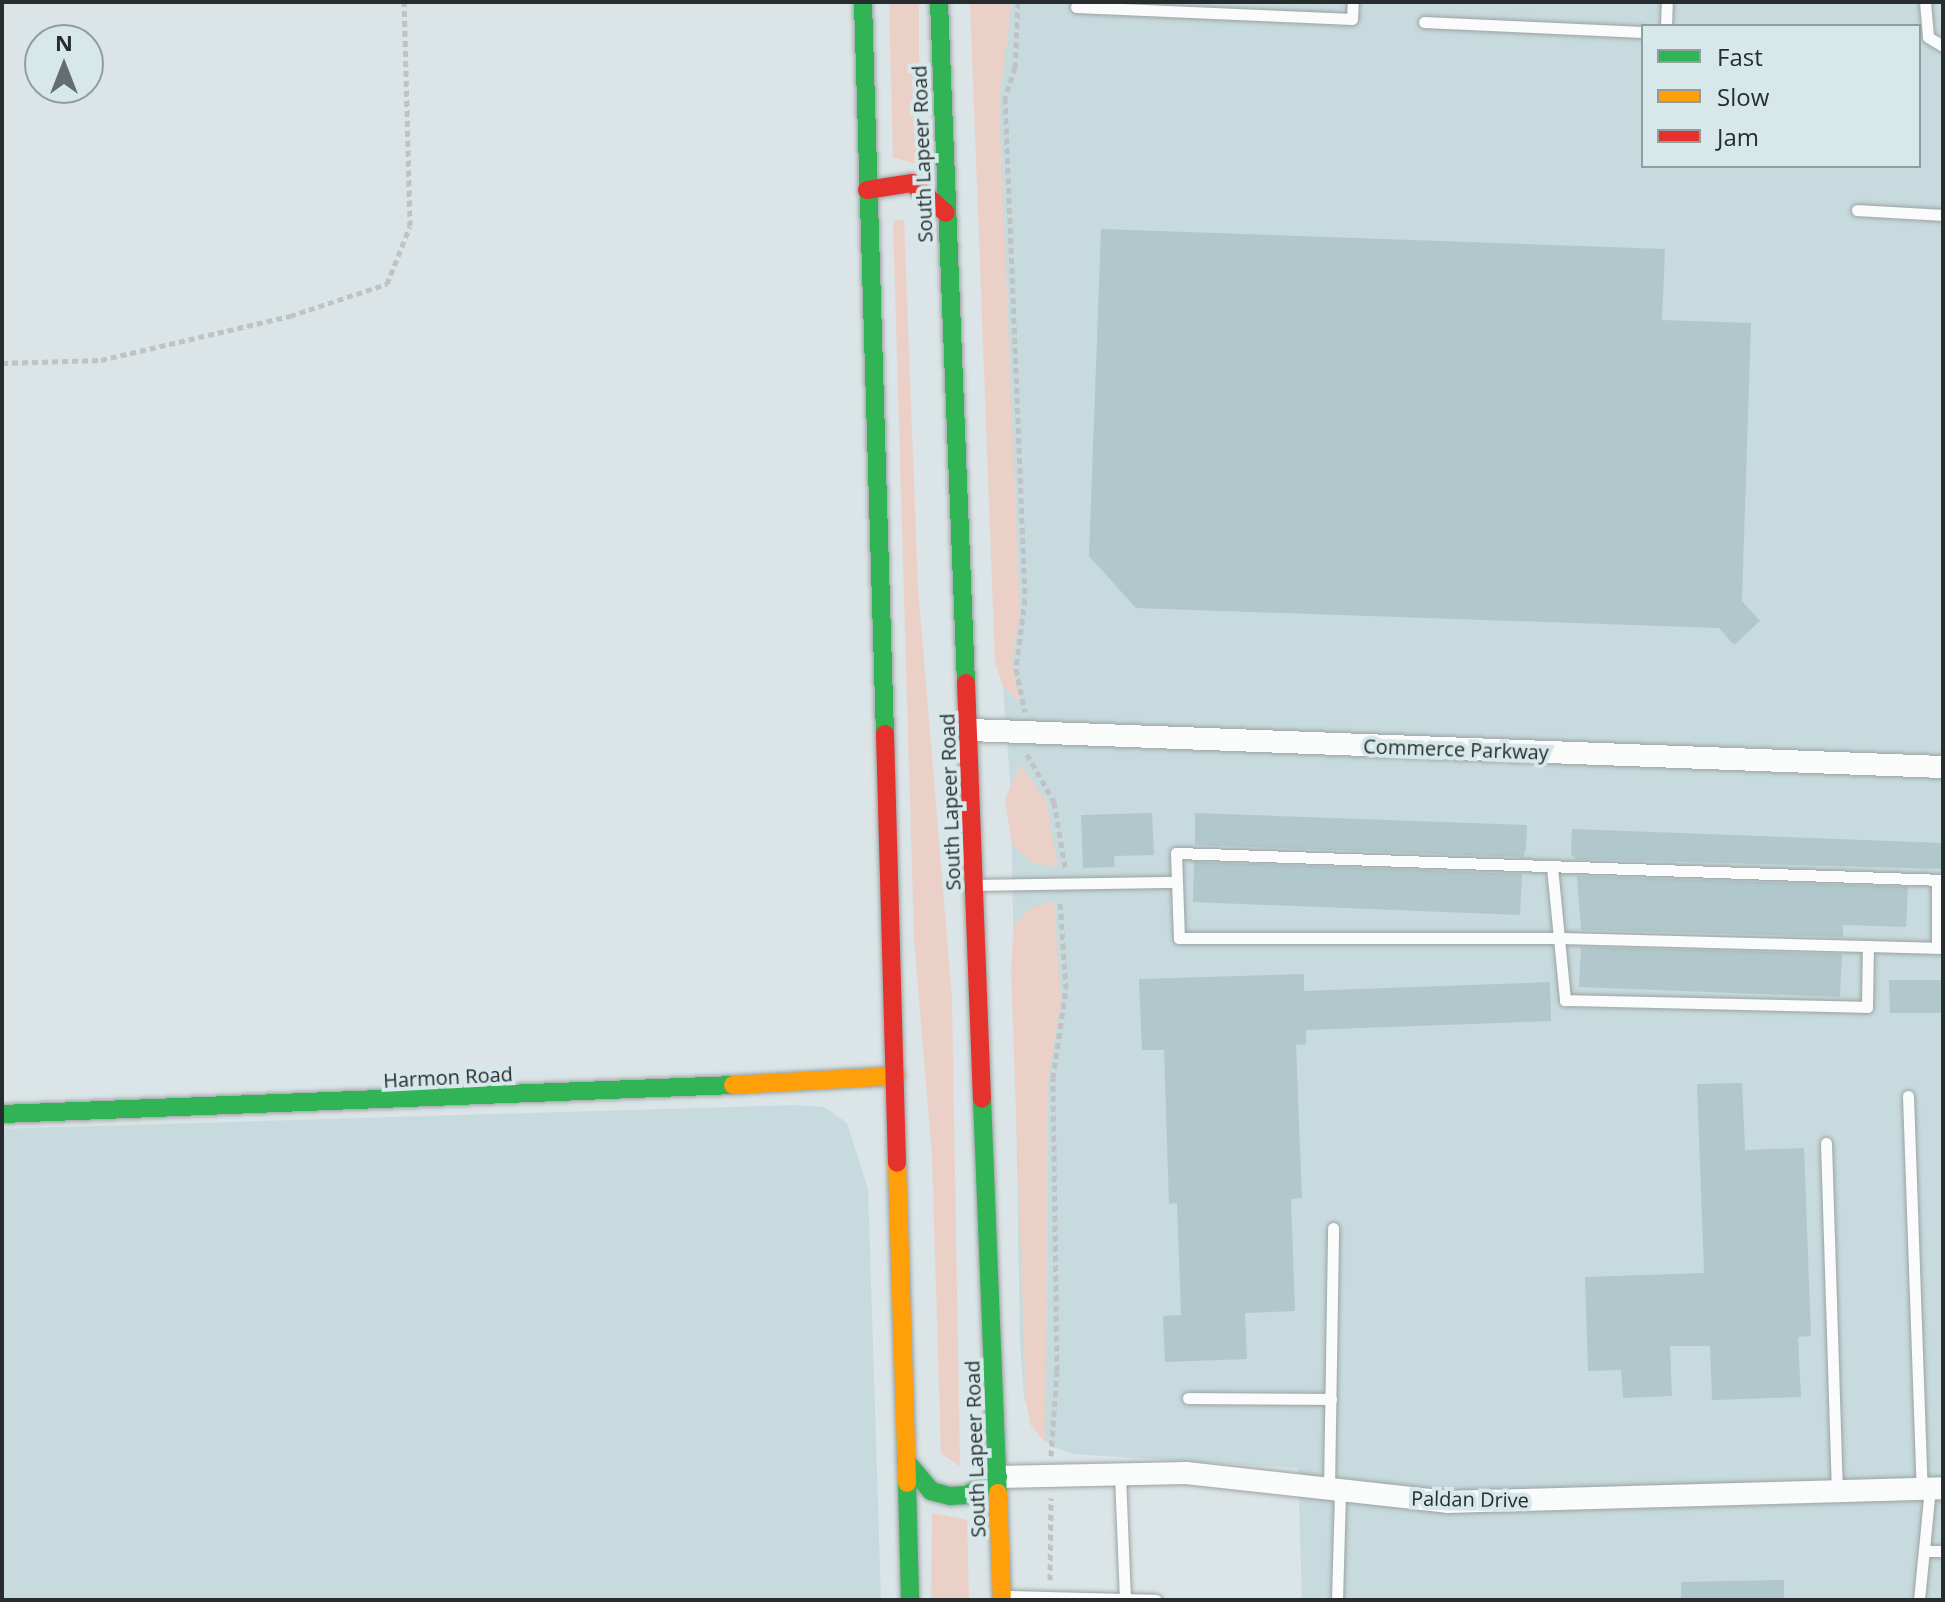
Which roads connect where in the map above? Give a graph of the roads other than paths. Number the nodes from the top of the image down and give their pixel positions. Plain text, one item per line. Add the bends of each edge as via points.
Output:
1 (863, 2) edge
2 (939, 2) edge
3 (1353, 2) edge
4 (1667, 2) edge
5 (1925, 2) edge
6 (1076, 7) dead end
7 (1424, 22) dead end
8 (1666, 24) edge
9 (1641, 32) edge
10 (1943, 46) edge
11 (867, 190) junction
12 (1857, 210) dead end
13 (946, 213) junction
14 (1943, 215) edge
15 (970, 730) junction
16 (1943, 767) edge
17 (1552, 867) junction
18 (1940, 880) edge
19 (1176, 882) junction
20 (976, 885) junction
21 (1561, 938) junction
22 (1868, 946) junction
23 (1940, 948) edge
24 (896, 1076) junction
25 (1908, 1096) dead end
26 (2, 1114) edge
27 (1826, 1143) dead end
28 (1333, 1228) dead end
29 (1188, 1398) dead end
30 (1331, 1399) junction
31 (906, 1461) junction
32 (1120, 1475) junction
33 (998, 1477) junction
34 (1932, 1488) edge
35 (1335, 1490) junction
36 (1837, 1491) junction
37 (1925, 1551) junction
38 (1943, 1551) edge
39 (1002, 1598) edge
40 (1125, 1598) junction
41 (910, 1600) edge
42 (1107, 1600) edge
43 (1156, 1600) edge
44 (1337, 1600) edge
45 (1919, 1600) edge

1 - 11 main road
2 - 13 main road, South Lapeer Road
3 - 6 lane via 1352,19
4 - 8 lane
5 - 10 lane via 1928,37
7 - 9 lane
11 - 13 main road via 912,183 926,189
11 - 24 main road
12 - 14 lane
13 - 15 main road, South Lapeer Road
15 - 16 street, Commerce Parkway
15 - 20 main road, South Lapeer Road
17 - 18 lane
17 - 19 lane via 1176,853
17 - 21 lane
18 - 23 lane
19 - 20 lane
19 - 21 lane via 1179,938
20 - 33 main road, South Lapeer Road
21 - 22 lane
21 - 22 lane via 1565,1000 1867,1007
22 - 23 lane
24 - 26 main road, Harmon Road via 455,1100
24 - 31 main road
25 - 34 lane
27 - 36 lane
28 - 30 lane
29 - 30 lane
30 - 35 lane
31 - 33 main road via 931,1491 950,1496 967,1495
31 - 41 main road
32 - 33 street, Paldan Drive
32 - 35 street, Paldan Drive via 1186,1473
32 - 40 lane
33 - 39 main road, South Lapeer Road
34 - 36 street, Paldan Drive
34 - 37 lane
35 - 36 street, Paldan Drive via 1447,1502
35 - 44 lane
37 - 38 lane
37 - 45 lane
39 - 42 lane
40 - 42 lane
40 - 43 lane

